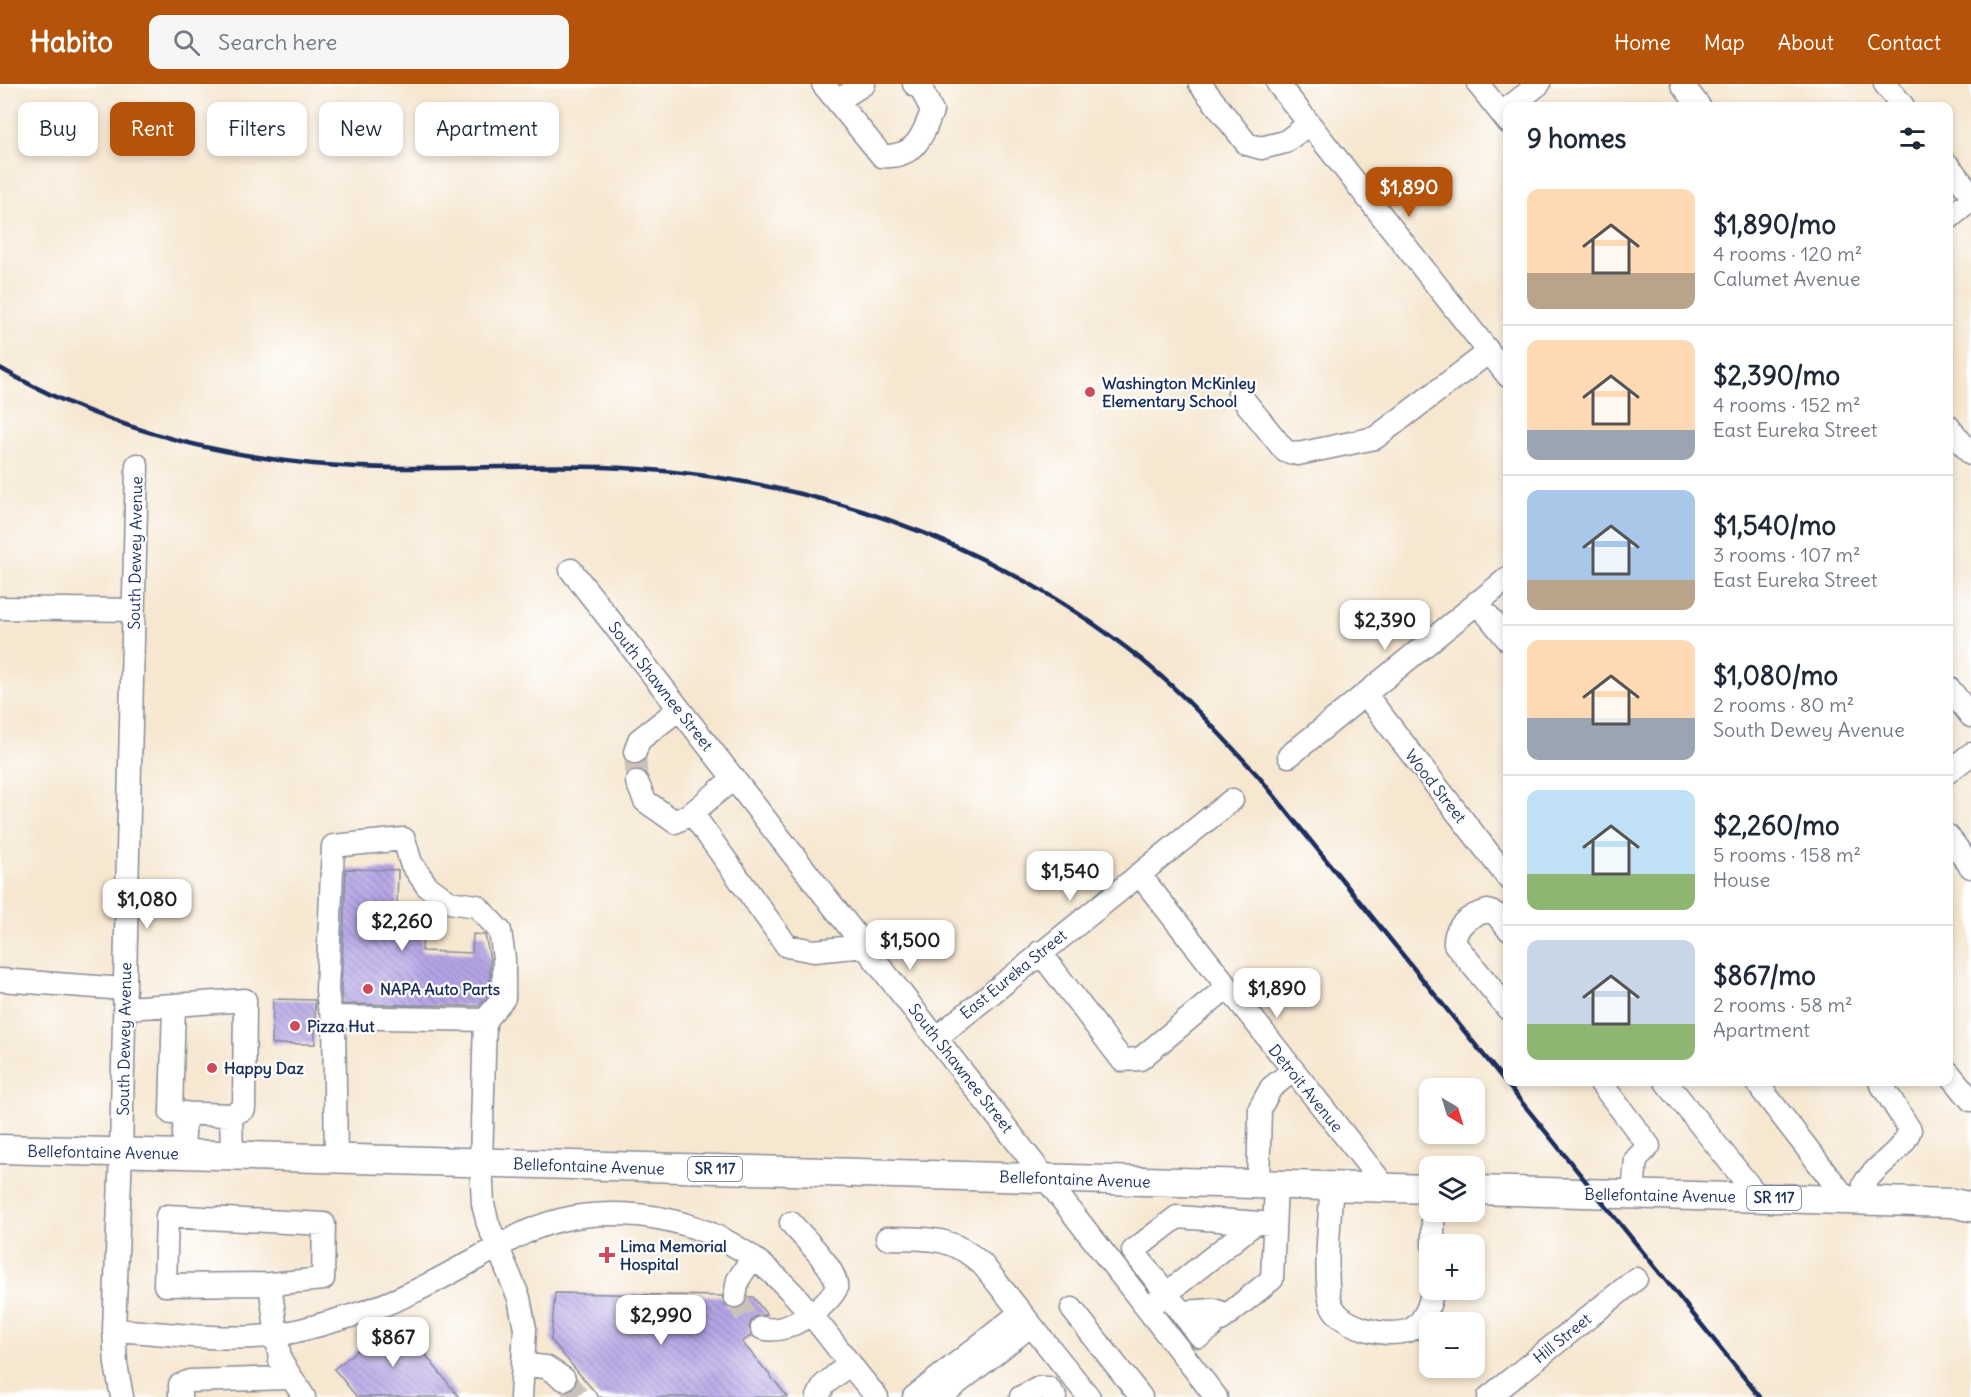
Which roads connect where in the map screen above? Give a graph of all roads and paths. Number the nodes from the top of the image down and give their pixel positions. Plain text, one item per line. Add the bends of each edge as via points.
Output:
1 (864, 84) edge
2 (914, 84) edge
3 (1200, 84) edge
4 (1278, 84) edge
5 (1478, 84) edge
6 (1539, 84) edge
7 (1682, 84) edge
8 (1885, 84) edge
9 (830, 92) edge
10 (1519, 102) edge
11 (1696, 102) edge
12 (1900, 102) edge
13 (1503, 109) edge
14 (1309, 123) junction
15 (1953, 171) edge
16 (1971, 194) edge
17 (1971, 200) edge
18 (1953, 215) edge
19 (1489, 352) junction
20 (1503, 370) edge
21 (1239, 394) dead end
22 (1953, 432) edge
23 (1971, 454) edge
24 (137, 465) dead end
25 (571, 570) dead end
26 (1503, 582) edge
27 (1478, 602) junction
28 (0, 608) edge
29 (132, 610) junction
30 (1503, 634) edge
31 (1953, 693) edge
32 (1365, 694) junction
33 (679, 709) junction
34 (1971, 716) edge
35 (635, 752) tunnel mouth
36 (1971, 754) edge
37 (1289, 756) dead end
38 (1953, 768) edge
39 (734, 778) junction
40 (637, 782) tunnel mouth
41 (1232, 800) dead end
42 (692, 813) junction
43 (1953, 843) edge
44 (1971, 867) edge
45 (1503, 872) edge
46 (1138, 874) junction
47 (1503, 923) edge
48 (864, 946) junction
49 (1040, 952) junction
50 (0, 980) edge
51 (1227, 988) junction
52 (125, 999) junction
53 (1503, 1003) edge
54 (174, 1005) junction
55 (334, 1017) junction
56 (485, 1020) junction
57 (936, 1038) junction
58 (1292, 1071) junction
59 (1953, 1078) edge
60 (1603, 1086) edge
61 (1669, 1086) edge
62 (1759, 1086) edge
63 (1882, 1086) edge
64 (1971, 1100) edge
65 (185, 1113) junction
66 (231, 1115) junction
67 (0, 1149) edge
68 (121, 1152) junction
69 (183, 1154) junction
70 (232, 1155) junction
71 (336, 1159) junction
72 (481, 1163) junction
73 (1048, 1178) junction
74 (1267, 1184) junction
75 (1332, 1186) junction
76 (1386, 1188) junction
77 (1419, 1189) edge
78 (1485, 1190) edge
79 (1633, 1194) junction
80 (1759, 1198) junction
81 (1857, 1200) junction
82 (1965, 1203) edge
83 (791, 1223) dead end
84 (1264, 1224) junction
85 (887, 1238) dead end
86 (497, 1248) junction
87 (752, 1258) junction
88 (1636, 1279) dead end
89 (270, 1284) junction
90 (1167, 1293) junction
91 (735, 1296) dead end
92 (1430, 1300) edge
93 (1072, 1309) dead end
94 (1147, 1309) junction
95 (810, 1314) junction
96 (1025, 1319) junction
97 (762, 1328) dead end
98 (114, 1330) junction
99 (277, 1335) junction
100 (850, 1363) junction
101 (524, 1365) junction
102 (290, 1378) junction
103 (564, 1379) tunnel mouth
104 (122, 1397) edge
105 (180, 1397) edge
106 (304, 1397) edge
107 (521, 1397) edge
108 (818, 1397) edge
109 (877, 1397) edge
110 (914, 1397) edge
111 (940, 1397) edge
112 (1021, 1397) edge
113 (1055, 1397) edge
114 (1089, 1397) edge
115 (1141, 1397) edge
116 (1216, 1397) edge
117 (1489, 1397) edge

1 - 9 street
2 - 9 street via 922,90 932,111 913,148 898,157 882,156
3 - 14 street via 1247,144 1261,148 1285,142
4 - 14 street
5 - 13 street
6 - 10 street
7 - 11 street
8 - 12 street
14 - 19 street
15 - 16 street
17 - 18 street
19 - 20 street
19 - 21 street via 1375,438 1298,454 1285,451
22 - 23 street
24 - 29 street, South Dewey Avenue
25 - 33 street, South Shawnee Street
26 - 27 street
27 - 30 street
27 - 32 street
28 - 29 street
29 - 52 street, South Dewey Avenue
31 - 34 street
32 - 37 street
32 - 45 street, Wood Street
33 - 35 street via 639,740
33 - 39 street, South Shawnee Street
36 - 38 street
39 - 42 street
39 - 48 street, South Shawnee Street
40 - 42 street via 645,801 675,822
41 - 46 street, East Eureka Street
42 - 48 street via 787,946 814,951
43 - 44 street
46 - 49 street, East Eureka Street
46 - 51 street, Detroit Avenue
47 - 53 street via 1488,910 1458,927 1455,937 1455,944
48 - 57 street, South Shawnee Street
49 - 51 street via 1122,1060 1140,1059
49 - 57 street, East Eureka Street
50 - 52 street
51 - 58 street, Detroit Avenue
52 - 54 street
52 - 68 street, South Dewey Avenue
54 - 65 street via 171,1113
54 - 66 street via 245,1000 244,1109
55 - 56 street
55 - 56 street via 327,990 333,846 404,839 411,863 427,886 449,902 477,906 500,931 504,998
55 - 71 street
56 - 72 street
57 - 73 street, South Shawnee Street
58 - 74 street via 1271,1088 1260,1108
58 - 76 street, Detroit Avenue
59 - 64 street
60 - 79 street via 1649,1146 1636,1159
61 - 80 street
62 - 81 street
63 - 81 street via 1910,1130 1899,1149 1869,1175
65 - 66 street
65 - 69 street
66 - 70 street
67 - 68 main road, Bellefontaine Avenue / SR 117
68 - 69 main road, Bellefontaine Avenue / SR 117
68 - 98 street, South Dewey Avenue
69 - 70 main road, Bellefontaine Avenue / SR 117
70 - 71 main road, Bellefontaine Avenue / SR 117
71 - 72 main road, Bellefontaine Avenue / SR 117
72 - 73 main road, Bellefontaine Avenue / SR 117
72 - 86 street via 483,1204
73 - 74 main road, Bellefontaine Avenue / SR 117
73 - 94 street, South Shawnee Street
74 - 75 main road, Bellefontaine Avenue / SR 117
74 - 84 street
75 - 76 main road, Bellefontaine Avenue / SR 117
75 - 92 street via 1329,1292 1338,1313 1347,1322 1364,1328 1407,1331 1428,1311
76 - 77 main road, Bellefontaine Avenue / SR 117
78 - 79 main road, Bellefontaine Avenue / SR 117
79 - 80 main road, Bellefontaine Avenue / SR 117
80 - 81 main road, Bellefontaine Avenue / SR 117
81 - 82 main road, Bellefontaine Avenue / SR 117
83 - 95 street via 837,1281 833,1294
84 - 90 street
84 - 90 street via 1177,1217 1133,1251
84 - 90 street via 1272,1279 1200,1336
85 - 96 street via 936,1239 960,1246 982,1264
86 - 87 street via 555,1223 597,1215 626,1215 655,1217 694,1227
86 - 99 street via 395,1300 353,1316
86 - 101 street via 519,1298 525,1329
87 - 91 street via 738,1280
87 - 95 street
88 - 117 street, Hill Street
89 - 89 street via 323,1279 324,1224 167,1216 165,1285
89 - 99 street
90 - 94 street
93 - 115 street
94 - 116 street, South Shawnee Street
95 - 97 street via 782,1330
95 - 100 street
96 - 110 street
96 - 111 street
96 - 114 street
98 - 99 street
98 - 104 street, South Dewey Avenue
99 - 102 street via 280,1360
100 - 108 street via 824,1385
100 - 109 street
101 - 103 street via 546,1367
101 - 107 street
102 - 105 street via 190,1381 180,1385
102 - 106 street
112 - 113 street via 1048,1388

